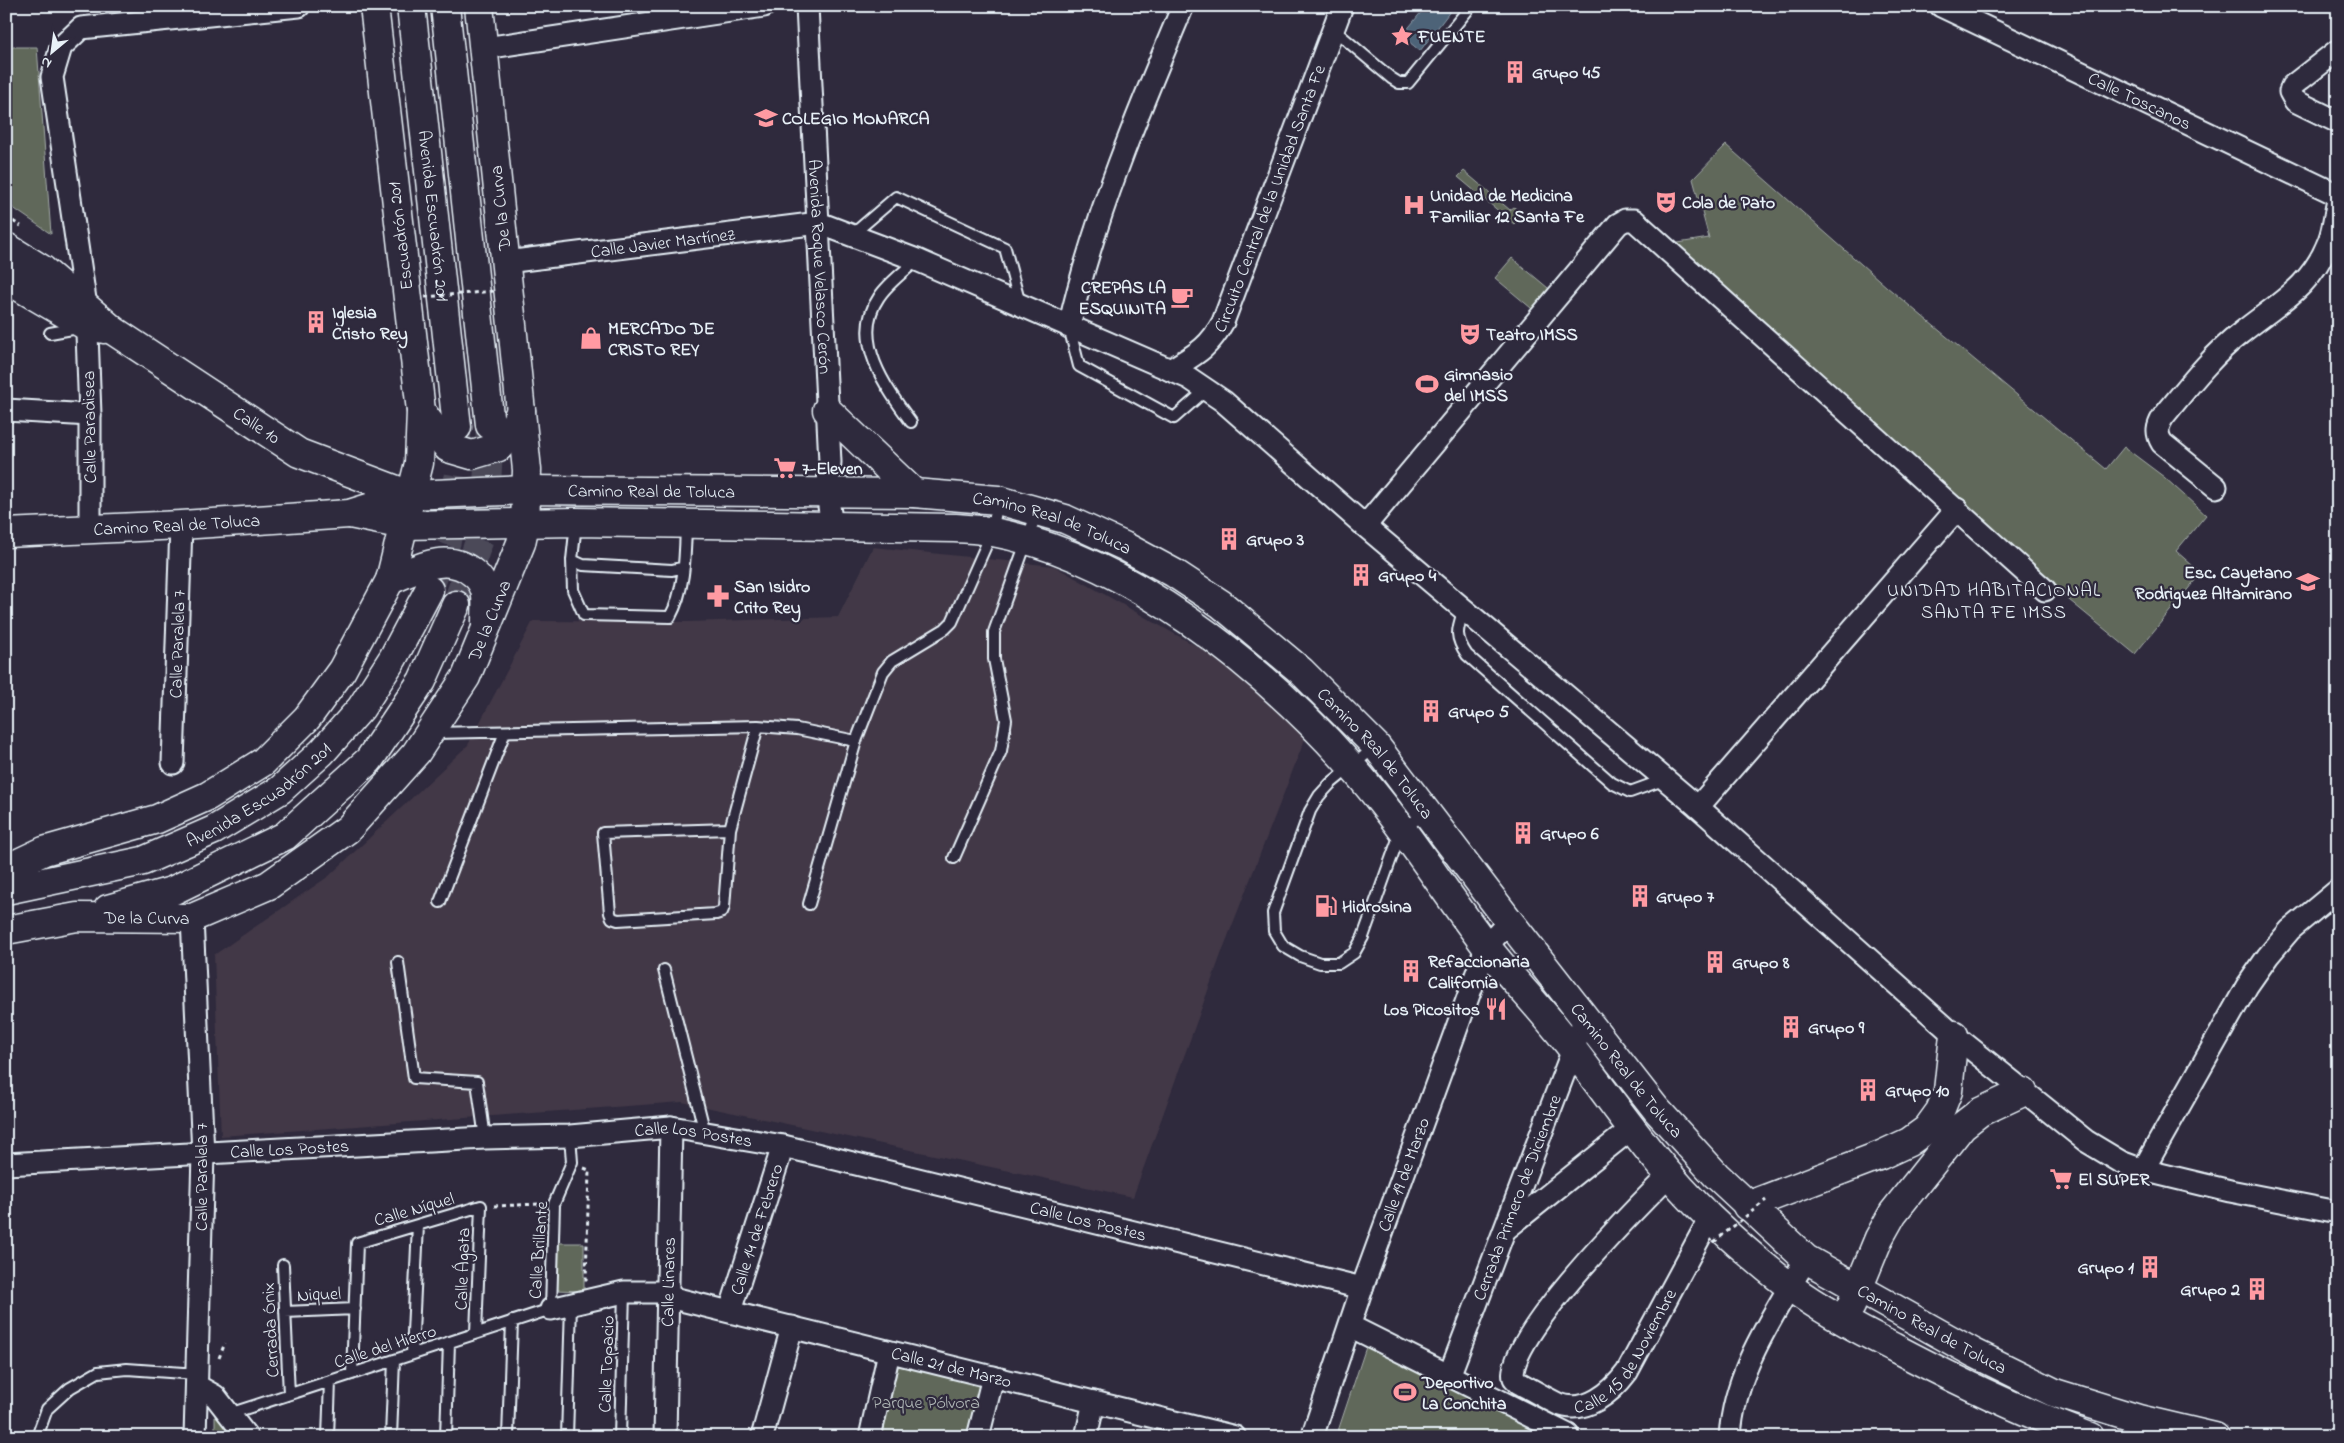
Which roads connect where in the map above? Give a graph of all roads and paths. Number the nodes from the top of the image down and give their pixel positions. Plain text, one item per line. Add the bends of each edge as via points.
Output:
1 (299, 6) edge
2 (374, 6) edge
3 (411, 6) edge
4 (446, 6) edge
5 (479, 6) edge
6 (764, 6) edge
7 (807, 6) edge
8 (1183, 6) edge
9 (1342, 6) edge
10 (1471, 6) edge
11 (1941, 6) edge
12 (257, 8) edge
13 (1333, 29) junction
14 (485, 48) junction
15 (2338, 50) edge
16 (2338, 122) edge
17 (2338, 195) edge
18 (2338, 200) edge
19 (819, 223) junction
20 (853, 234) junction
21 (6, 247) edge
22 (917, 260) junction
23 (506, 262) junction
24 (6, 280) edge
25 (495, 291) dead end
26 (424, 297) dead end
27 (1020, 304) junction
28 (86, 316) junction
29 (1069, 327) junction
30 (50, 333) dead end
31 (1170, 370) junction
32 (1207, 389) junction
33 (6, 410) edge
34 (521, 410) junction
35 (827, 410) junction
36 (421, 411) junction
37 (90, 415) junction
38 (911, 422) dead end
39 (490, 425) tunnel mouth
40 (457, 427) tunnel mouth
41 (2216, 487) dead end
42 (526, 490) junction
43 (828, 492) junction
44 (914, 493) junction
45 (410, 495) junction
46 (998, 500) junction
47 (1957, 509) junction
48 (1038, 511) junction
49 (349, 514) junction
50 (576, 522) junction
51 (525, 524) junction
52 (686, 524) junction
53 (404, 525) junction
54 (181, 526) junction
55 (1365, 526) junction
56 (832, 527) junction
57 (90, 529) junction
58 (992, 532) junction
59 (6, 533) edge
60 (1028, 542) junction
61 (572, 560) junction
62 (684, 567) junction
63 (1174, 573) junction
64 (390, 580) junction
65 (429, 590) tunnel mouth
66 (2046, 590) dead end
67 (1158, 601) junction
68 (456, 605) tunnel mouth
69 (1464, 609) junction
70 (486, 632) junction
71 (758, 726) junction
72 (505, 732) junction
73 (430, 733) junction
74 (856, 741) junction
75 (1376, 746) junction
76 (173, 763) dead end
77 (1351, 767) junction
78 (1666, 779) junction
79 (1698, 806) junction
80 (1426, 812) junction
81 (730, 829) junction
82 (1401, 831) junction
83 (954, 858) dead end
84 (6, 869) edge
85 (6, 890) edge
86 (2338, 890) edge
87 (440, 902) dead end
88 (809, 904) dead end
89 (77, 917) junction
90 (192, 918) junction
91 (1509, 921) junction
92 (6, 930) edge
93 (1487, 946) junction
94 (398, 962) dead end
95 (664, 970) dead end
96 (1586, 1018) junction
97 (1954, 1035) junction
98 (1574, 1052) junction
99 (2023, 1092) junction
100 (671, 1127) junction
101 (1631, 1129) junction
102 (705, 1132) junction
103 (570, 1136) junction
104 (485, 1138) junction
105 (782, 1146) junction
106 (203, 1154) junction
107 (572, 1162) junction
108 (6, 1164) edge
109 (2143, 1170) junction
110 (1670, 1174) junction
111 (1716, 1175) junction
112 (1689, 1195) junction
113 (1756, 1203) junction
114 (554, 1204) junction
115 (481, 1206) junction
116 (2338, 1212) edge
117 (418, 1226) junction
118 (1506, 1229) junction
119 (1712, 1230) junction
120 (1806, 1259) junction
121 (283, 1265) dead end
122 (1790, 1287) junction
123 (1362, 1288) junction
124 (1858, 1290) junction
125 (624, 1292) junction
126 (670, 1295) junction
127 (578, 1303) junction
128 (355, 1309) junction
129 (551, 1309) junction
130 (730, 1311) junction
131 (285, 1312) junction
132 (512, 1321) junction
133 (1845, 1322) junction
134 (1350, 1326) junction
135 (792, 1327) junction
136 (476, 1333) junction
137 (449, 1342) junction
138 (890, 1352) junction
139 (412, 1354) junction
140 (394, 1360) junction
141 (352, 1374) junction
142 (1449, 1376) junction
143 (993, 1377) junction
144 (197, 1380) junction
145 (330, 1381) junction
146 (289, 1394) junction
147 (1094, 1402) junction
148 (229, 1414) junction
149 (1195, 1432) edge
150 (1568, 1435) dead end
151 (37, 1437) edge
152 (195, 1437) edge
153 (247, 1437) edge
154 (328, 1437) edge
155 (391, 1437) edge
156 (446, 1437) edge
157 (508, 1437) edge
158 (567, 1437) edge
159 (620, 1437) edge
160 (666, 1437) edge
161 (762, 1437) edge
162 (870, 1437) edge
163 (978, 1437) edge
164 (1086, 1437) edge
165 (1235, 1437) edge
166 (1312, 1437) edge
167 (1730, 1437) edge
168 (2090, 1437) edge
169 (2215, 1437) edge

1 - 12 street, Calle Paradisea
2 - 36 main road, Escuadrón 201
3 - 40 main road, Avenida Escuadrón 201
4 - 39 main road, Avenida Escuadrón 201
5 - 14 main road, De la Curva
6 - 14 street
7 - 19 street, Avenida Roque Velasco Cerón
8 - 29 street via 1084,263
9 - 13 street, Circuito Central de la Unidad Santa Fe
10 - 13 lane via 1408,83 1391,78
11 - 17 street, Calle Toscanos
12 - 28 street, Calle Paradisea via 81,28 61,47 52,77
13 - 31 street, Circuito Central de la Unidad Santa Fe via 1223,322 1213,340
14 - 23 main road, De la Curva
15 - 16 street via 2292,86 2290,92 2295,101
18 - 41 street via 2330,240 2315,271 2294,293 2240,333 2212,359 2158,426 2157,435 2162,443
19 - 20 street
19 - 23 street, Calle Javier Martínez
19 - 35 street, Avenida Roque Velasco Cerón
20 - 22 street
20 - 27 lane via 896,197 1004,248
21 - 28 main road via 43,270
22 - 27 street
22 - 38 lane via 878,297 869,322 871,354 885,386
23 - 34 main road, De la Curva
24 - 28 main road
25 - 26 path, bridge
27 - 29 street
28 - 30 lane
28 - 37 street, Calle Paradisea
28 - 45 main road, Calle 10 via 114,331 299,453
29 - 31 street
29 - 32 lane via 1078,366 1174,418
31 - 32 street
32 - 55 street
33 - 37 street
34 - 36 main road via 499,447 472,455 448,448
34 - 42 main road, De la Curva
35 - 43 street, Avenida Roque Velasco Cerón
35 - 44 main road
36 - 45 main road, Escuadrón 201 via 419,463
37 - 57 street, Calle Paradisea
42 - 43 main road, Camino Real de Toluca
42 - 45 main road, Camino Real de Toluca
42 - 51 main road, De la Curva
43 - 44 main road, Camino Real de Toluca
43 - 56 street, Avenida Roque Velasco Cerón
44 - 46 main road, Camino Real de Toluca
45 - 49 main road, Camino Real de Toluca
45 - 53 main road
46 - 48 main road, Camino Real de Toluca
46 - 58 lane
47 - 55 street via 1641,224 1625,220 1618,224
47 - 66 street
47 - 79 street
48 - 60 lane
48 - 63 main road, Camino Real de Toluca via 1065,519
49 - 53 main road, Camino Real de Toluca
49 - 54 main road, Camino Real de Toluca
50 - 51 main road, Camino Real de Toluca
50 - 52 main road, Camino Real de Toluca
50 - 61 lane
51 - 53 main road, Camino Real de Toluca
51 - 70 main road, De la Curva via 521,543
52 - 56 main road, Camino Real de Toluca
52 - 62 lane
53 - 64 main road
54 - 57 main road, Camino Real de Toluca
54 - 76 street, Calle Paralela 7
55 - 69 street
56 - 58 main road, Camino Real de Toluca via 956,528
57 - 59 main road, Camino Real de Toluca
58 - 60 main road, Camino Real de Toluca
58 - 74 lane via 952,622 882,672
60 - 67 main road, Camino Real de Toluca via 1054,549
60 - 83 lane via 994,632 994,659 1006,720 1005,736
61 - 62 lane via 583,565 672,570
61 - 62 lane via 573,590 584,615 670,617 677,604
63 - 67 main road
63 - 75 main road, Camino Real de Toluca via 1221,604 1295,665
64 - 70 main road via 438,563 468,568 478,576 484,588
64 - 84 main road via 342,670 307,718 262,762 208,796 157,819 44,851
65 - 85 main road, Avenida Escuadrón 201 via 393,658 361,708 322,752 280,790 214,830 144,861
67 - 77 main road, Camino Real de Toluca via 1202,630 1267,684
68 - 89 main road via 422,681 369,760 285,836 172,891
69 - 78 street
69 - 78 lane via 1457,630 1458,642 1467,655 1612,783 1630,792
70 - 73 main road, De la Curva via 466,677
71 - 72 lane
71 - 74 lane via 797,729
71 - 81 lane
72 - 73 lane
72 - 87 lane
73 - 90 main road, De la Curva via 348,829 269,885
74 - 88 lane
75 - 77 lane
75 - 80 main road, Camino Real de Toluca
77 - 82 main road, Camino Real de Toluca
77 - 82 lane via 1330,784 1310,811 1273,912 1274,931 1284,946 1320,963 1339,963 1354,953 1363,937
78 - 79 street
79 - 97 street
80 - 82 lane
80 - 91 main road, Camino Real de Toluca
81 - 81 lane via 722,912 612,918 602,833
82 - 93 main road, Camino Real de Toluca
86 - 109 street via 2290,930 2247,986
89 - 90 main road, De la Curva
89 - 92 main road, De la Curva
90 - 106 street, Calle Paralela 7
91 - 93 street, Calle 19 de Marzo
91 - 96 main road, Camino Real de Toluca
93 - 98 main road, Camino Real de Toluca
93 - 123 street, Calle 19 de Marzo
94 - 104 lane via 414,1078 477,1082
95 - 102 lane
96 - 98 street, Cerrada Primero de Diciembre
96 - 111 main road, Camino Real de Toluca via 1656,1108
97 - 99 street
97 - 113 main road via 1948,1091 1940,1111 1927,1129 1881,1155
98 - 101 main road, Camino Real de Toluca
98 - 118 street, Cerrada Primero de Diciembre
99 - 109 street via 2105,1153
99 - 124 main road via 1980,1112 1962,1126 1894,1214 1879,1238
100 - 102 street, Calle Los Postes
100 - 103 street, Calle Los Postes
100 - 126 street, Calle Linares
101 - 110 main road, Camino Real de Toluca
101 - 118 street
102 - 105 street, Calle Los Postes
103 - 104 street, Calle Los Postes
103 - 107 lane, Calle Brillante
104 - 106 street, Calle Los Postes
105 - 123 street, Calle Los Postes
105 - 130 street, Calle 14 de Febrero
106 - 108 street, Calle Los Postes
106 - 144 street, Calle Paralela 7
107 - 114 lane, Calle Brillante
107 - 127 path via 589,1170
109 - 116 street
110 - 112 main road, Camino Real de Toluca
110 - 119 street, Calle 15 de Noviembre via 1612,1232 1560,1293 1513,1365 1514,1378 1560,1404 1579,1406 1600,1399 1616,1388
111 - 112 main road
111 - 113 main road, Camino Real de Toluca
112 - 119 main road, Camino Real de Toluca
113 - 119 path, bridge
113 - 120 main road, Camino Real de Toluca
114 - 115 path
114 - 129 lane, Calle Brillante
115 - 117 lane, Calle Níquel
115 - 136 lane, Calle Ágata
117 - 128 lane, Calle Níquel via 357,1243
117 - 139 lane
118 - 142 street, Cerrada Primero de Diciembre
119 - 122 main road, Camino Real de Toluca
120 - 122 street
120 - 124 main road, Camino Real de Toluca
121 - 131 lane, Cerrada Ónix
122 - 133 main road, Camino Real de Toluca
122 - 167 street via 1744,1372 1731,1413
123 - 134 street, Calle 19 de Marzo
124 - 133 main road
124 - 169 main road, Camino Real de Toluca via 1974,1354 2055,1392 2139,1419
125 - 126 street, Calle 21 de Marzo
125 - 127 street, Calle 21 de Marzo
125 - 159 lane, Calle Topacio
126 - 130 street, Calle 21 de Marzo
126 - 160 street, Calle Linares
127 - 129 street, Calle 21 de Marzo
127 - 158 lane
128 - 131 lane, Niquel
128 - 141 lane
129 - 132 lane, Calle del Hierro
130 - 135 street, Calle 21 de Marzo
131 - 146 lane, Cerrada Ónix
132 - 136 lane, Calle del Hierro
132 - 157 lane
133 - 168 main road, Camino Real de Toluca via 1961,1383
134 - 142 street
134 - 166 street, Calle 19 de Marzo
135 - 138 street, Calle 21 de Marzo
135 - 161 street
136 - 137 lane, Calle del Hierro
137 - 139 lane, Calle del Hierro
137 - 156 lane
138 - 143 street, Calle 21 de Marzo
138 - 162 street
139 - 140 lane, Calle del Hierro
140 - 141 lane, Calle del Hierro
140 - 155 lane
141 - 145 lane, Calle del Hierro
142 - 150 street
143 - 147 street, Calle 21 de Marzo
143 - 163 street
144 - 148 street
144 - 151 lane via 127,1370 98,1372 70,1388 47,1409
144 - 152 street, Calle Paralela 7
145 - 146 lane, Calle del Hierro
145 - 154 lane
146 - 148 lane, Calle del Hierro
147 - 149 street, Calle 21 de Marzo
147 - 164 street
148 - 153 street
149 - 165 street, Calle 21 de Marzo

